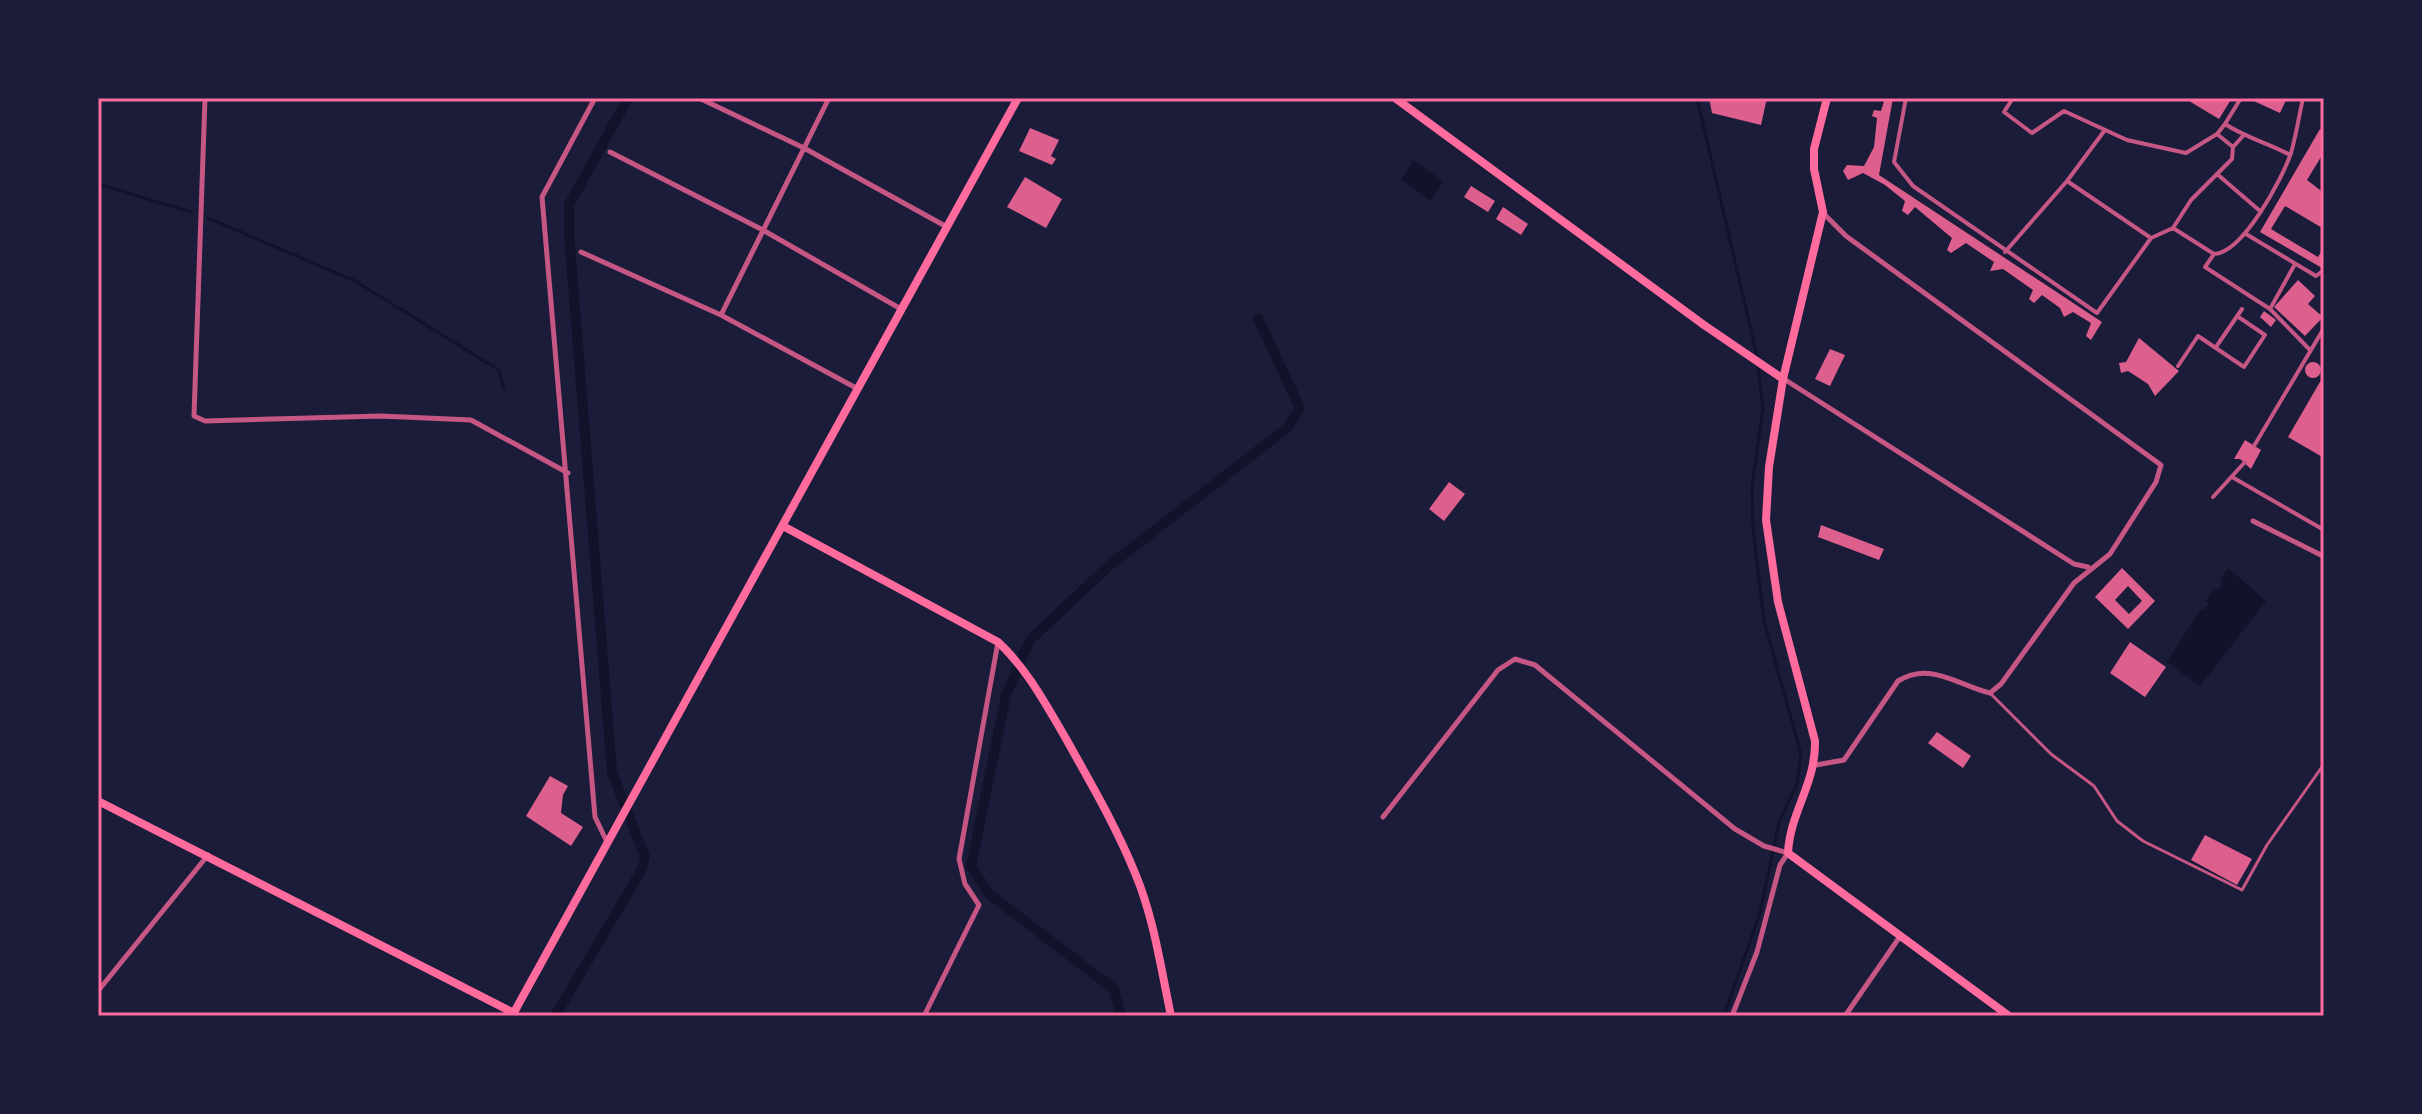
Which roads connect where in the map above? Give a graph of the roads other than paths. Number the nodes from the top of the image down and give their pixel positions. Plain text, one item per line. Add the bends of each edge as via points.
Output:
1 (205, 98) edge
2 (595, 98) edge
3 (699, 98) edge
4 (829, 98) edge
5 (1018, 98) edge
6 (1395, 98) edge
7 (1827, 98) edge
8 (1906, 98) edge
9 (2013, 98) edge
10 (2241, 98) edge
11 (2303, 98) edge
12 (2225, 124) junction
13 (2105, 130) junction
14 (2217, 134) junction
15 (2243, 136) junction
16 (2233, 147) junction
17 (804, 148) junction
18 (610, 152) dead end
19 (2290, 155) junction
20 (2217, 174) junction
21 (2067, 181) junction
22 (2260, 211) junction
23 (1823, 212) junction
24 (948, 227) junction
25 (2173, 228) junction
26 (761, 229) junction
27 (2246, 234) junction
28 (2151, 238) junction
29 (581, 252) dead end
30 (2005, 252) junction
31 (2214, 254) junction
32 (2295, 264) junction
33 (2324, 270) edge
34 (2242, 309) dead end
35 (2270, 309) junction
36 (902, 310) junction
37 (721, 315) junction
38 (2237, 316) junction
39 (2324, 328) edge
40 (2215, 347) junction
41 (2310, 350) junction
42 (2178, 366) dead end
43 (1783, 379) junction
44 (859, 389) junction
45 (2254, 446) dead end
46 (2245, 462) dead end
47 (568, 473) junction
48 (2232, 477) junction
49 (2213, 497) dead end
50 (2253, 521) dead end
51 (783, 526) junction
52 (2324, 530) edge
53 (2322, 555) edge
54 (2089, 567) junction
55 (998, 642) junction
56 (1990, 693) junction
57 (2324, 764) edge
58 (1816, 765) junction
59 (98, 801) edge
60 (1383, 817) dead end
61 (608, 843) junction
62 (1785, 852) junction
63 (208, 855) junction
64 (1901, 935) junction
65 (98, 991) edge
66 (513, 1014) edge
67 (924, 1016) edge
68 (1171, 1016) edge
69 (1732, 1016) edge
70 (1845, 1016) edge
71 (2009, 1016) edge

1 - 47 street via 194,416 205,421 381,416 471,420
2 - 47 street via 542,197
3 - 17 street
4 - 17 street
5 - 24 main road
6 - 43 main road
7 - 23 main road via 1814,149
8 - 30 street via 1894,162 1913,186
9 - 13 street via 2004,112 2032,133 2064,111
10 - 12 street
11 - 19 street
12 - 14 street
12 - 15 street
13 - 14 street via 2186,153
13 - 21 street
14 - 16 street
15 - 16 street
15 - 19 street
16 - 20 street via 2232,159
17 - 24 street
17 - 26 street
18 - 26 street
19 - 22 street
20 - 22 street
20 - 25 street
21 - 28 street
21 - 30 street
22 - 27 street
23 - 43 main road
23 - 54 street via 1846,236 2161,465 2156,482 2110,554
24 - 36 main road
25 - 28 street
25 - 31 street
26 - 36 street
26 - 37 street
27 - 31 street via 2223,254
27 - 32 street
28 - 30 street via 2097,313
29 - 37 street
31 - 35 street via 2205,267
32 - 33 street via 2316,276
32 - 35 street
34 - 38 street
35 - 41 street
36 - 44 main road
37 - 44 street
38 - 40 street
38 - 40 street via 2265,335 2244,367
39 - 41 street
40 - 42 street via 2198,336
41 - 45 street
43 - 54 street via 2074,564
43 - 58 main road via 1766,520 1778,602 1815,741
44 - 51 main road
46 - 48 street
47 - 61 street via 595,817
48 - 49 street
48 - 52 street
50 - 53 street
51 - 55 main road
51 - 61 main road
54 - 56 street
55 - 67 street via 959,859 965,884 979,905
55 - 68 main road via 1033,683 1110,816 1137,876
56 - 57 lane via 2051,754 2094,786 2117,821 2143,841 2242,890
56 - 58 street via 1931,671 1909,674 1898,681 1844,760
58 - 62 main road
59 - 63 main road
60 - 62 street via 1498,670 1515,659 1535,665 1735,829
61 - 66 main road
62 - 64 main road
62 - 69 street via 1757,952
63 - 65 street
63 - 66 main road
64 - 70 street
64 - 71 main road

